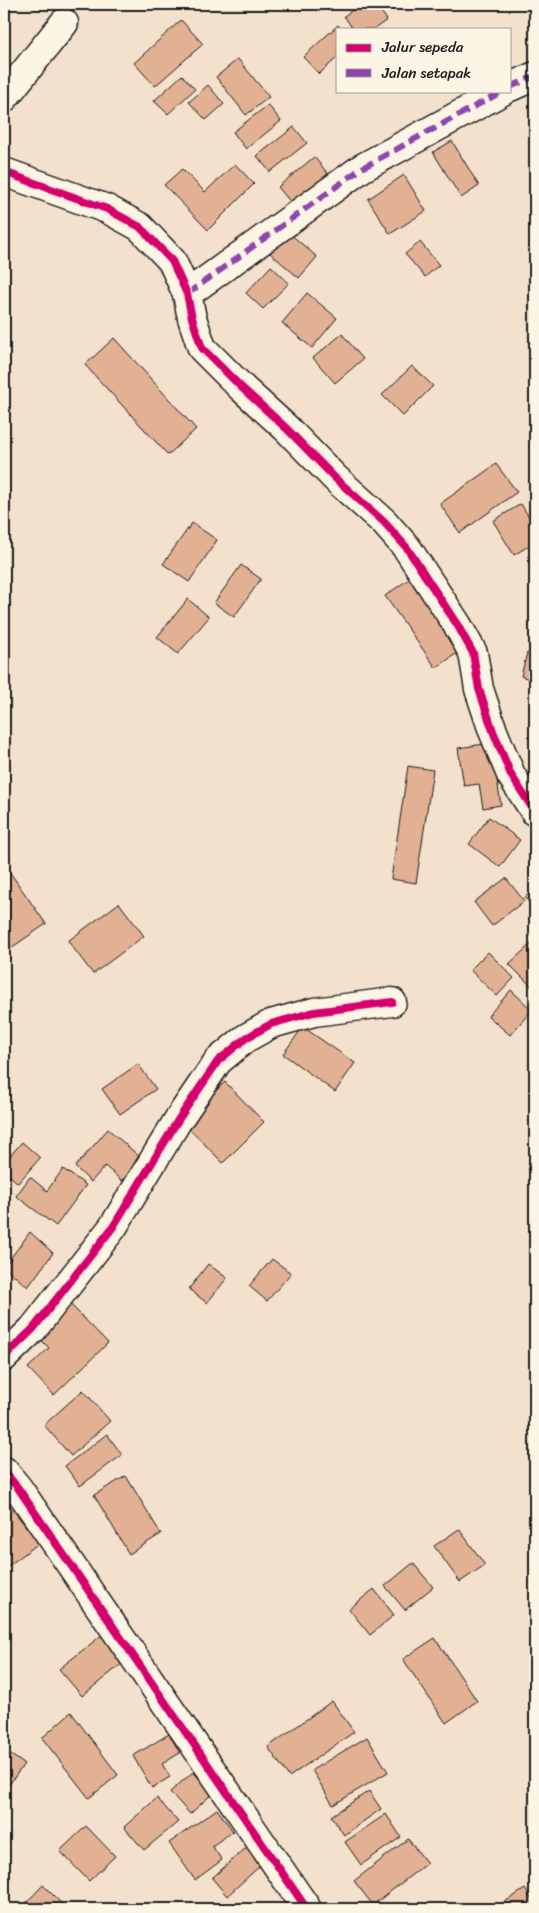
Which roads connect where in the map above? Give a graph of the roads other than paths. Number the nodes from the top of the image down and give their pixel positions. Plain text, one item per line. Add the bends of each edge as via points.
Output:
1 (64, 23) dead end
2 (535, 76) edge
3 (512, 86) edge
4 (500, 92) edge
5 (4, 98) edge
6 (4, 172) edge
7 (187, 294) junction
8 (535, 812) edge
9 (392, 1002) dead end
10 (4, 1357) edge
11 (4, 1471) edge
12 (307, 1909) edge

1 - 5 street
2 - 3 street
4 - 7 street via 362,168
6 - 7 street via 107,209 140,227 172,261
7 - 8 street via 202,348 384,522 407,548 473,653 479,690 493,731 512,775
9 - 10 street via 314,1012 271,1024 246,1038 218,1061 113,1228 33,1329
11 - 12 street

